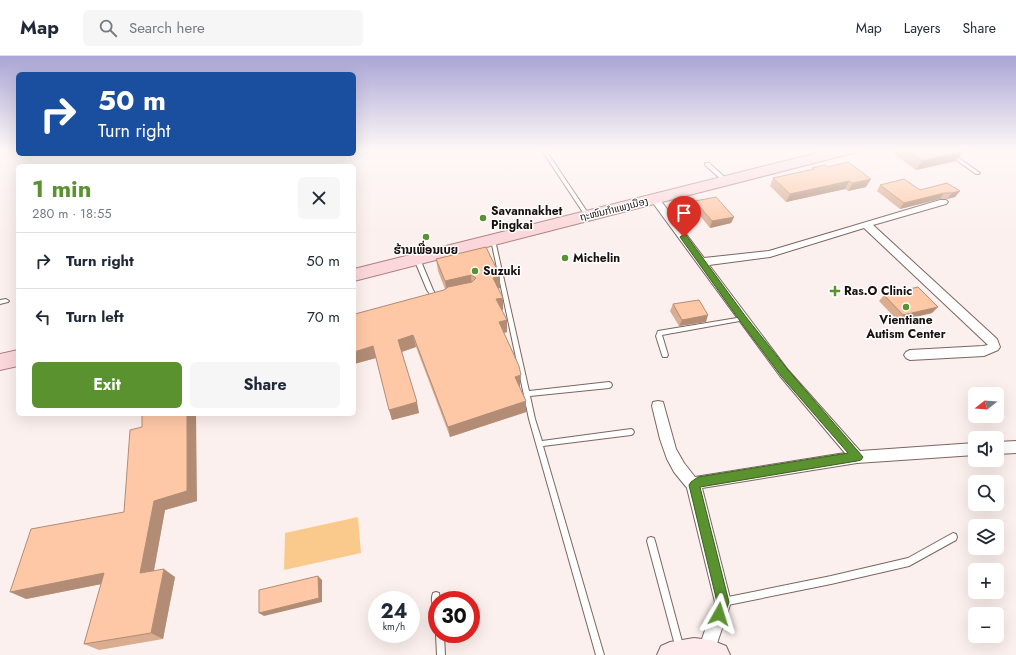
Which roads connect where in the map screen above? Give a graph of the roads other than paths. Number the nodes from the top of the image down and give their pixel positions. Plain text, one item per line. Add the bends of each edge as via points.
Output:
1 (562, 177) edge
2 (721, 177) edge
3 (741, 177) edge
4 (726, 181) junction
5 (655, 199) junction
6 (943, 202) dead end
7 (588, 216) junction
8 (866, 224) junction
9 (493, 240) junction
10 (417, 259) junction
11 (703, 262) junction
12 (356, 274) edge
13 (440, 299) edge
14 (743, 319) junction
15 (665, 355) dead end
16 (910, 355) dead end
17 (16, 358) edge
18 (0, 362) edge
19 (609, 385) dead end
20 (527, 394) junction
21 (658, 406) dead end
22 (630, 432) dead end
23 (539, 444) junction
24 (1016, 447) edge
25 (1004, 448) edge
26 (968, 450) edge
27 (857, 457) junction
28 (694, 485) junction
29 (953, 537) dead end
30 (651, 541) dead end
31 (723, 602) junction
32 (441, 643) edge
33 (712, 653) edge
34 (676, 654) edge
35 (442, 655) edge
36 (600, 655) edge

1 - 7 lane
2 - 4 lane
3 - 4 main road, ຖະໜົນກຳແພງເມືອງ
4 - 5 main road, ຖະໜົນກຳແພງເມືອງ
5 - 7 main road, ຖະໜົນກຳແພງເມືອງ
5 - 11 street
6 - 8 street
7 - 9 main road, ຖະໜົນກຳແພງເມືອງ
8 - 11 street via 770,254
8 - 16 street via 993,342 994,347 984,351
9 - 10 main road, ຖະໜົນກຳແພງເມືອງ
9 - 20 lane
10 - 12 main road, ຖະໜົນກຳແພງເມືອງ
10 - 13 lane via 430,290 436,299
11 - 14 street
14 - 15 lane via 660,333
14 - 27 street via 784,373
17 - 18 main road
19 - 20 lane
20 - 23 lane
21 - 28 street via 670,452 683,475
22 - 23 lane
23 - 36 lane
24 - 25 street
26 - 27 street
27 - 28 street via 744,474 698,482
28 - 31 street
29 - 31 lane via 909,562
30 - 34 lane
31 - 33 street
32 - 35 lane
33 - 34 street

